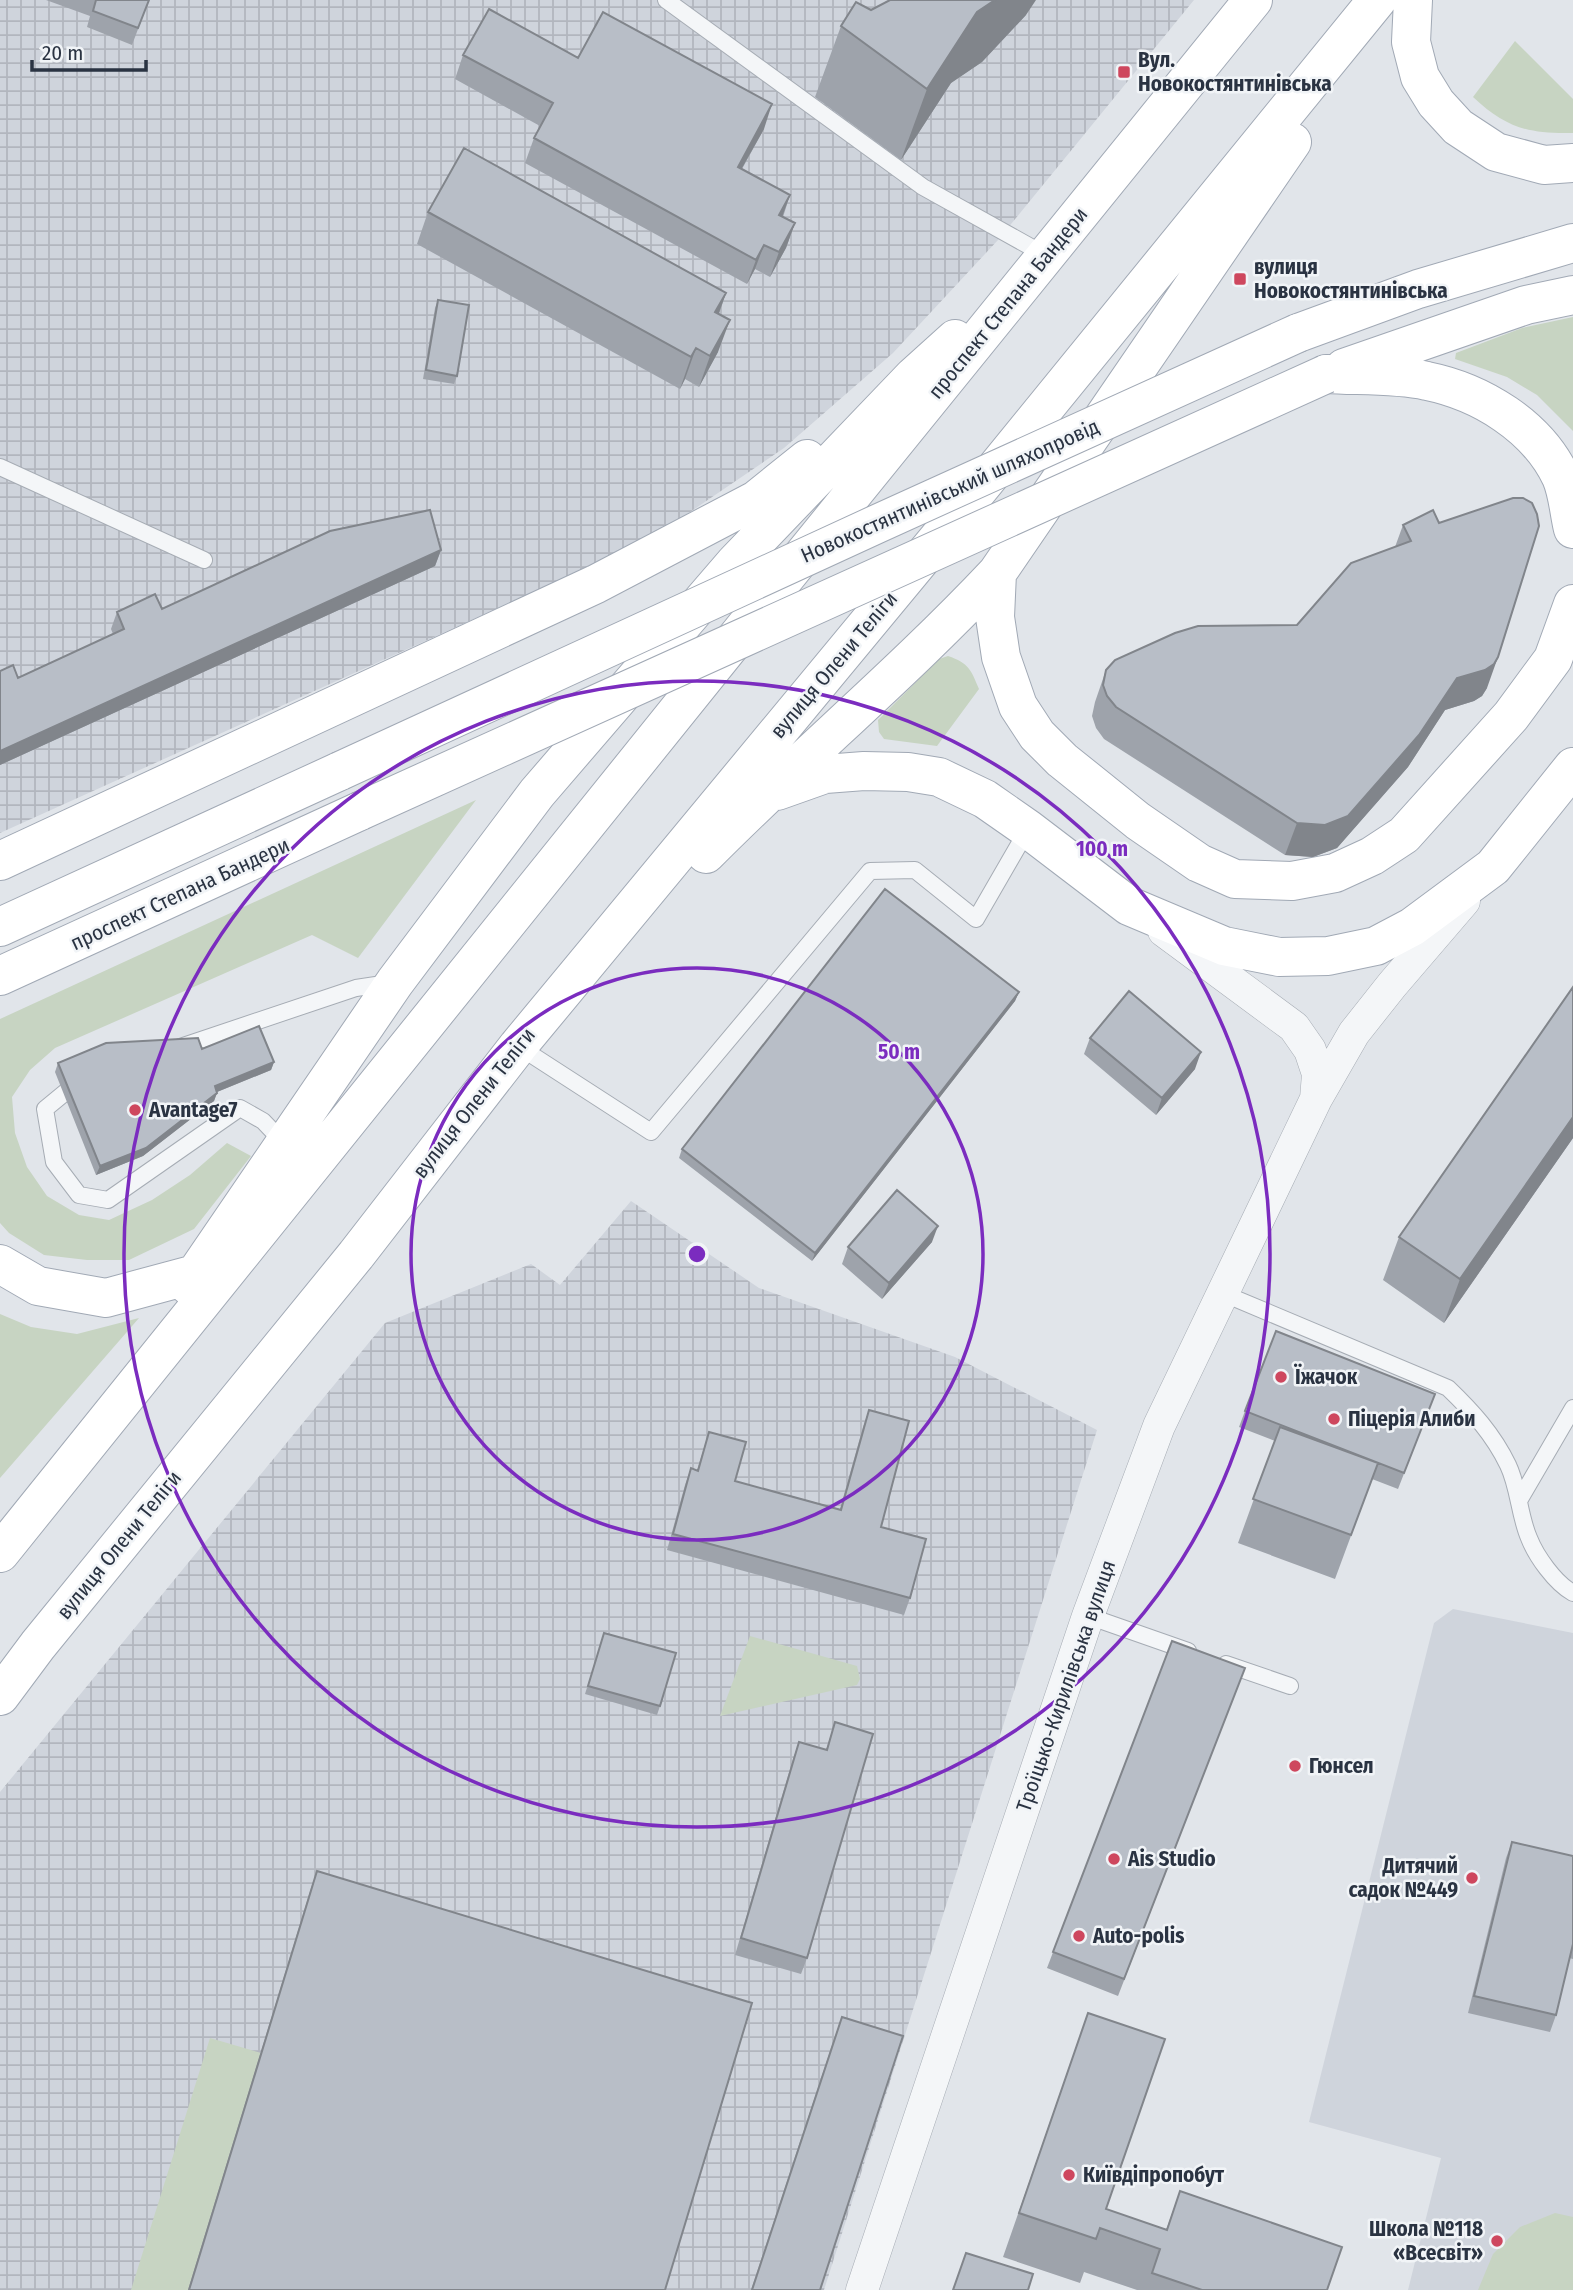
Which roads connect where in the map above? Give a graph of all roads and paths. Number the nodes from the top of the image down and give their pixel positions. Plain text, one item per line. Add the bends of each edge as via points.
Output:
1 (666, 0) edge
2 (1254, 0) edge
3 (1377, 0) edge
4 (1389, 0) edge
5 (1413, 0) edge
6 (1573, 163) edge
7 (1573, 243) edge
8 (1047, 256) junction
9 (1573, 295) edge
10 (1326, 374) junction
11 (914, 376) junction
12 (0, 467) edge
13 (1573, 529) edge
14 (204, 560) dead end
15 (996, 573) junction
16 (1573, 604) edge
17 (1573, 767) edge
18 (765, 795) junction
19 (1028, 828) junction
20 (0, 861) edge
21 (1493, 867) junction
22 (1129, 906) junction
23 (0, 927) edge
24 (0, 976) edge
25 (395, 982) junction
26 (518, 1046) junction
27 (169, 1051) edge
28 (91, 1077) edge
29 (1316, 1100) junction
30 (284, 1144) junction
31 (0, 1264) edge
32 (195, 1274) junction
33 (1222, 1293) junction
34 (1573, 1408) edge
35 (98, 1434) junction
36 (1520, 1499) junction
37 (0, 1553) edge
38 (1573, 1593) edge
39 (1088, 1616) junction
40 (1290, 1686) dead end
41 (0, 1696) edge
42 (862, 2290) edge

1 - 8 lane via 923,187
2 - 8 main road, проспект Степана Бандери
3 - 26 main road, вулиця Олени Теліги
4 - 15 main road
5 - 6 main road via 1411,42 1420,77 1458,127 1496,152 1544,165
7 - 23 main road, Новокостянтинівський шляхопровід, bridge via 1418,289 1298,333
8 - 11 main road
8 - 35 main road, проспект Степана Бандери
9 - 10 main road via 1526,305
10 - 13 main road via 1425,380 1466,392 1500,410 1537,441 1561,478
10 - 24 main road, проспект Степана Бандери, bridge
11 - 20 main road via 756,500 596,584
11 - 25 main road via 735,564 537,793
12 - 14 lane
15 - 16 main road via 995,617 1001,657 1018,706 1037,735 1138,821 1199,863 1236,878 1292,881 1335,873 1404,835 1511,716 1553,659
15 - 18 main road via 944,629
17 - 21 main road
18 - 19 main road via 825,774 908,772 955,783
18 - 26 main road
19 - 22 main road
19 - 26 lane via 976,919 915,870 870,871 651,1132
21 - 22 main road via 1412,927 1376,946 1328,956 1279,957 1224,946
21 - 29 street, Троїцько-Кирилівська вулиця via 1354,1033
22 - 29 street, Троїцько-Кирилівська вулиця via 1294,1027 1310,1050 1318,1074
25 - 27 lane via 356,988
25 - 30 main road
26 - 41 main road, вулиця Олени Теліги via 356,1255
28 - 30 lane via 45,1109 54,1162 79,1195 108,1200 240,1108 263,1121
29 - 33 street, Троїцько-Кирилівська вулиця
30 - 32 main road
31 - 32 main road via 38,1286 106,1298
32 - 35 main road
33 - 36 lane via 1448,1388 1494,1438
33 - 39 street, Троїцько-Кирилівська вулиця via 1159,1426
34 - 36 lane
35 - 37 main road
36 - 38 lane via 1529,1538 1547,1568
39 - 40 lane
39 - 42 street, Троїцько-Кирилівська вулиця

